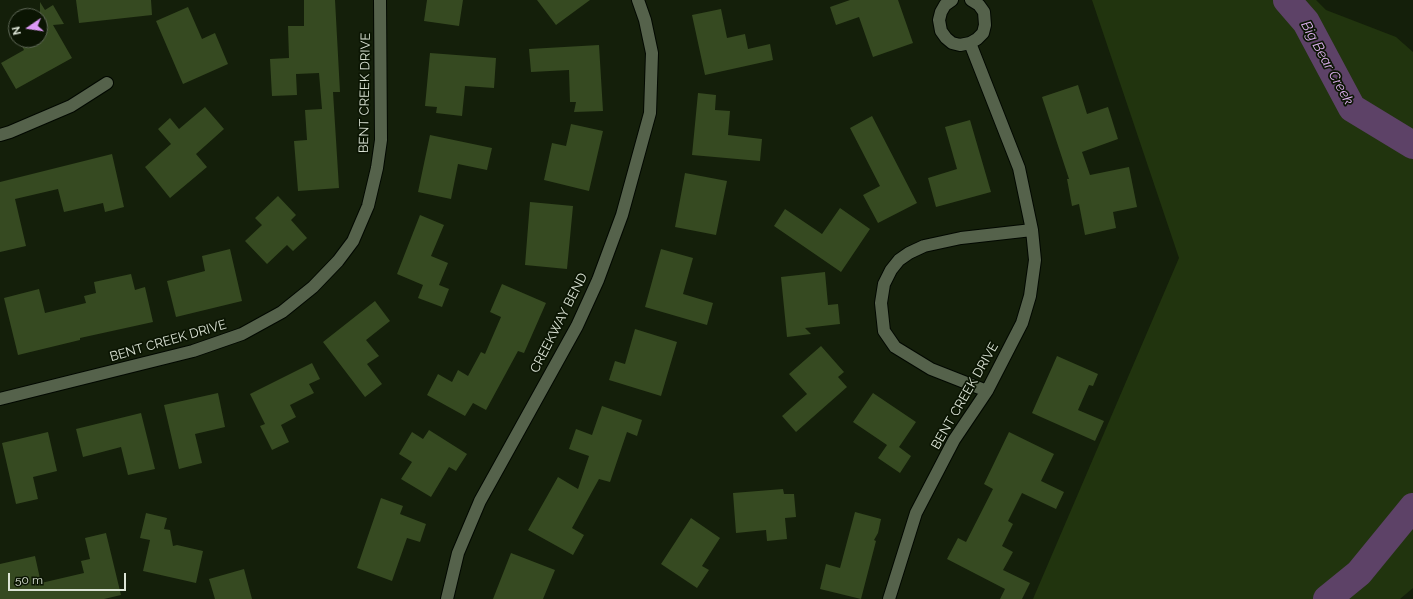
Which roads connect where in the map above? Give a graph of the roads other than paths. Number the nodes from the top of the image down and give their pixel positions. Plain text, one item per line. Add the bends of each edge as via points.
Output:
1 (380, 0) edge
2 (638, 0) edge
3 (952, 0) edge
4 (972, 0) edge
5 (970, 43) junction
6 (107, 83) dead end
7 (0, 135) edge
8 (1032, 230) junction
9 (987, 392) junction
10 (0, 399) edge
11 (447, 599) edge
12 (889, 599) edge

1 - 10 street, BENT CREEK DRIVE via 381,140 377,168 368,206 353,241 338,261 313,287 282,312 242,334 193,350
2 - 11 street, CREEKWAY BEND via 652,54 650,113 622,214 598,280 577,326 480,501 458,553
3 - 5 street via 941,12 941,31 952,42 960,45
4 - 5 street via 984,12 985,25 983,33
5 - 8 street, BENT CREEK DRIVE via 1019,168
6 - 7 street via 71,106
8 - 9 street, BENT CREEK DRIVE via 1034,260 1030,296 1022,323
8 - 9 street via 962,238 924,246 909,252 899,260 884,284 881,303 884,331 895,347 931,369
9 - 12 street, BENT CREEK DRIVE via 954,440 916,513

